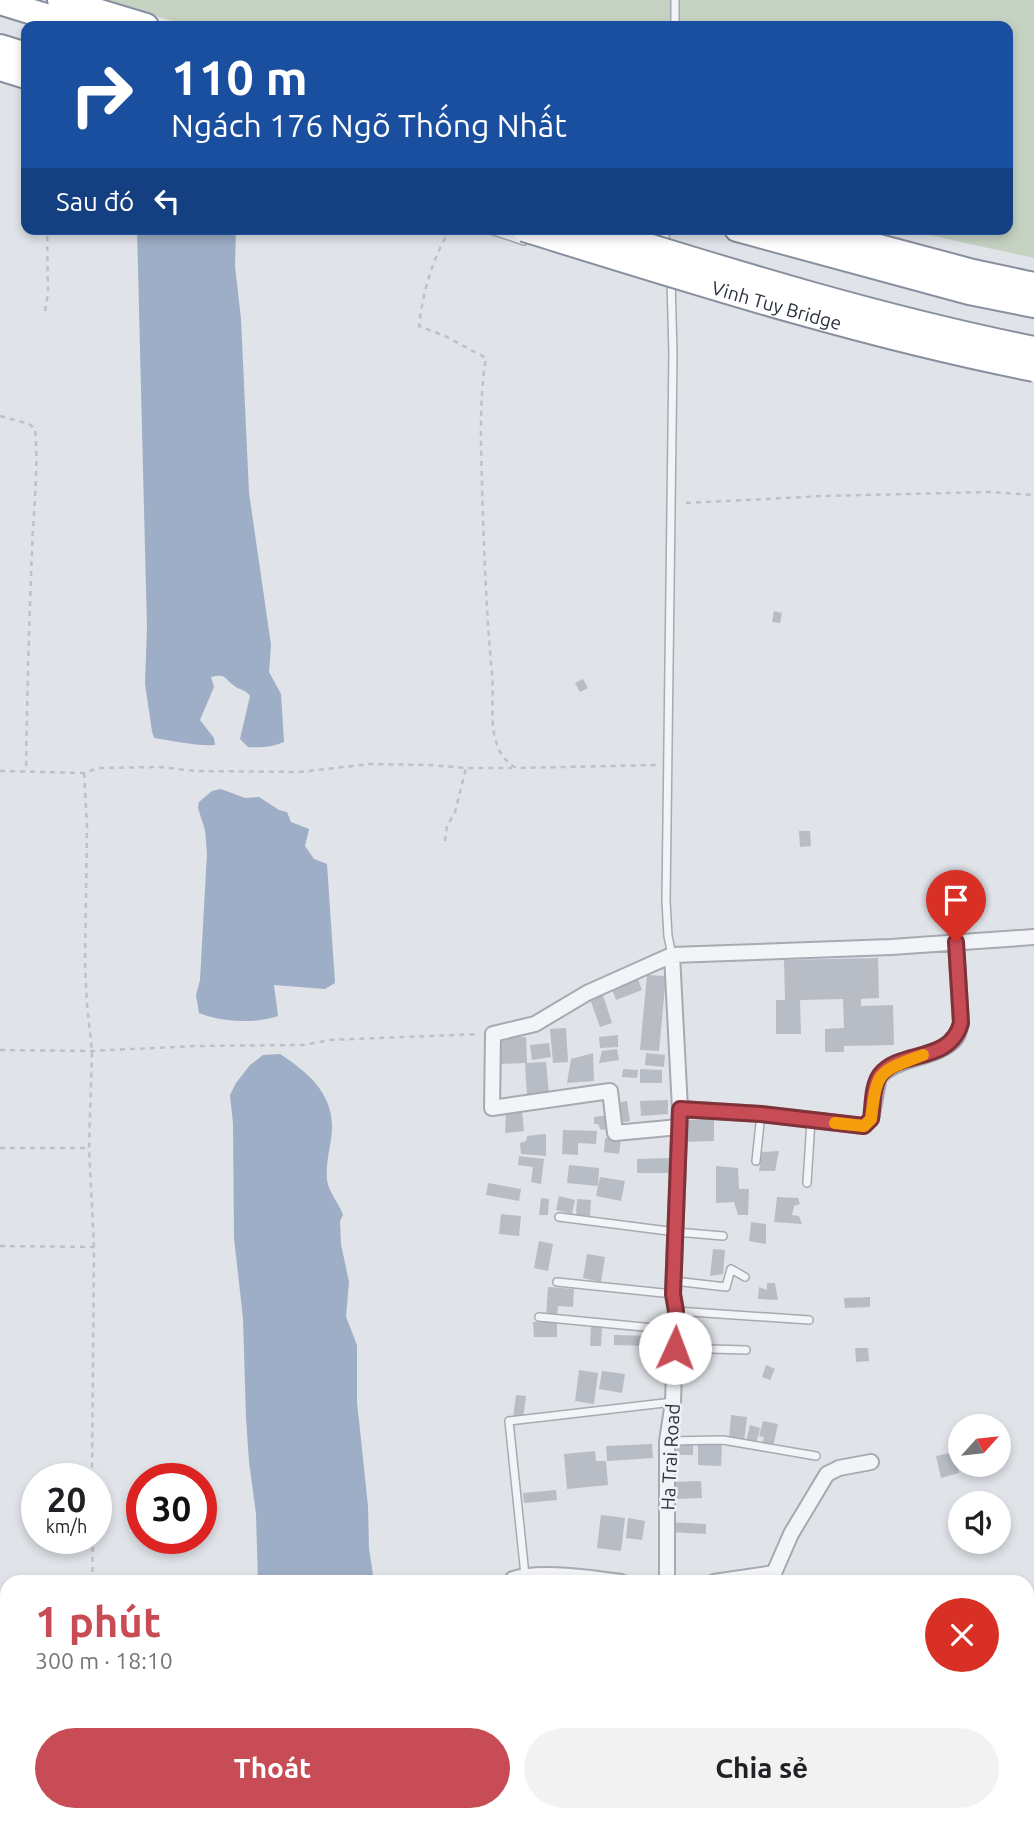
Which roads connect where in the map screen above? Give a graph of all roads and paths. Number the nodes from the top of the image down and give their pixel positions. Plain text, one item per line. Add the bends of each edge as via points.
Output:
1 (60, 0) edge
2 (675, 0) edge
3 (0, 2) edge
4 (62, 21) edge
5 (129, 21) edge
6 (675, 21) edge
7 (0, 47) edge
8 (21, 53) edge
9 (0, 68) edge
10 (21, 74) edge
11 (0, 75) edge
12 (21, 81) edge
13 (47, 235) edge
14 (447, 235) edge
15 (612, 235) edge
16 (665, 235) edge
17 (759, 235) edge
18 (834, 235) edge
19 (531, 237) edge
20 (668, 257) dead end
21 (669, 270) dead end
22 (658, 280) dead end
23 (671, 284) junction
24 (1034, 285) edge
25 (1034, 305) edge
26 (45, 311) dead end
27 (829, 330) dead end
28 (1034, 349) edge
29 (1034, 369) edge
30 (0, 416) edge
31 (1034, 495) edge
32 (686, 503) dead end
33 (668, 766) junction
34 (466, 768) junction
35 (516, 768) junction
36 (0, 771) edge
37 (26, 771) junction
38 (84, 773) junction
39 (445, 841) dead end
40 (1034, 937) edge
41 (956, 942) junction
42 (672, 955) junction
43 (493, 1034) junction
44 (0, 1051) edge
45 (92, 1051) junction
46 (680, 1109) junction
47 (761, 1114) junction
48 (811, 1120) junction
49 (679, 1128) junction
50 (0, 1148) edge
51 (89, 1148) junction
52 (756, 1161) dead end
53 (807, 1183) dead end
54 (559, 1217) dead end
55 (676, 1232) junction
56 (723, 1236) dead end
57 (0, 1246) edge
58 (94, 1247) junction
59 (745, 1277) dead end
60 (557, 1282) dead end
61 (673, 1287) junction
62 (676, 1311) junction
63 (539, 1317) dead end
64 (809, 1320) dead end
65 (675, 1331) junction
66 (675, 1348) junction
67 (746, 1350) dead end
68 (673, 1402) junction
69 (667, 1441) junction
70 (816, 1456) dead end
71 (871, 1462) dead end
72 (92, 1463) edge
73 (93, 1554) edge
74 (92, 1575) edge
75 (519, 1575) edge
76 (667, 1575) edge
77 (761, 1575) edge

1 - 5 highway
2 - 6 lane
3 - 4 highway
7 - 8 highway
9 - 10 highway
11 - 12 lane
13 - 26 path
14 - 35 path via 427,281 419,326 486,358 482,542 494,736 507,762
15 - 28 highway, Vinh Tuy Bridge, bridge via 750,278 959,334
16 - 20 lane
17 - 25 highway
18 - 24 highway
19 - 29 highway, Vinh Tuy Bridge, bridge via 954,354
21 - 23 lane
22 - 23 lane
23 - 27 lane
23 - 33 lane
30 - 37 path via 29,424 36,438
31 - 32 path via 990,492
33 - 35 path
33 - 42 lane via 666,901
34 - 35 path
34 - 38 path via 370,764 299,772 160,767 98,768
34 - 39 path
36 - 37 path
37 - 38 path
38 - 45 path via 86,1005
40 - 41 street
41 - 42 street
41 - 48 street via 958,1036 879,1077 871,1119 864,1126
42 - 43 street via 587,993 536,1024
42 - 46 street, Ha Trai Road
43 - 45 path
43 - 49 street via 492,1108 610,1091 615,1133
44 - 45 path
45 - 51 path
46 - 47 street
46 - 49 street, Ha Trai Road
47 - 48 street
47 - 52 lane
48 - 53 lane
49 - 55 street, Ha Trai Road
50 - 51 path
51 - 58 path
54 - 55 lane
55 - 56 lane
55 - 61 street, Ha Trai Road
57 - 58 path
58 - 72 path
59 - 61 lane via 731,1269 726,1287
60 - 61 lane
61 - 62 street, Ha Trai Road
62 - 64 lane
62 - 65 street, Ha Trai Road
63 - 65 lane
65 - 66 street, Ha Trai Road
66 - 67 lane
66 - 68 street, Ha Trai Road
68 - 69 street, Ha Trai Road
68 - 75 lane via 509,1421
69 - 70 lane via 723,1440
69 - 76 street, Ha Trai Road
71 - 77 street via 827,1474 774,1573
73 - 74 path

